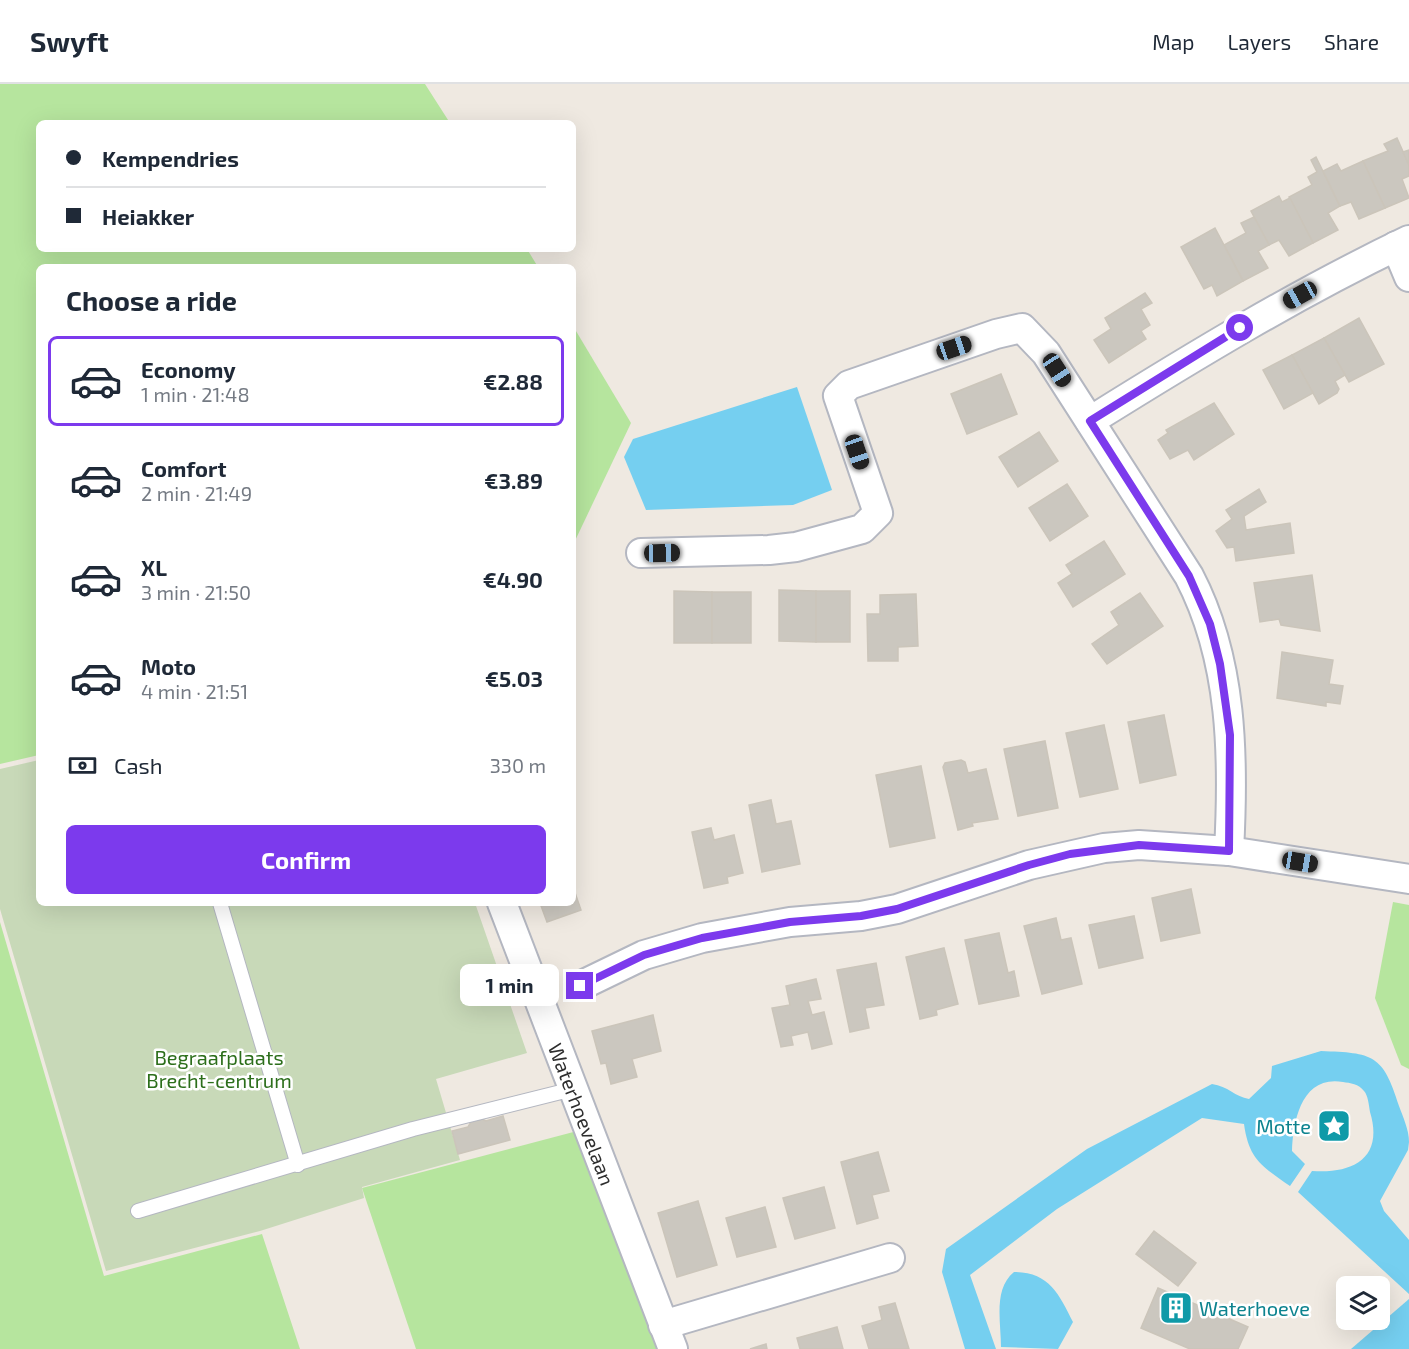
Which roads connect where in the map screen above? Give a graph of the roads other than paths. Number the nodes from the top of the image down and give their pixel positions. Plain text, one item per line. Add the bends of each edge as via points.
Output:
1 (1402, 243) edge
2 (1409, 277) edge
3 (1090, 421) junction
4 (641, 553) dead end
5 (1229, 851) junction
6 (1409, 879) edge
7 (221, 906) edge
8 (503, 906) edge
9 (580, 986) dead end
10 (573, 1089) junction
11 (297, 1165) junction
12 (138, 1211) dead end
13 (890, 1258) dead end
14 (668, 1337) edge

1 - 2 street
1 - 3 street via 1220,339
3 - 4 street via 1046,353 1022,328 996,334 849,385 838,396 878,513 862,529 796,547 769,550
3 - 5 street via 1189,576 1210,624 1230,735
5 - 6 street
5 - 9 street via 1139,845 1070,854 897,909 702,938 644,955
7 - 11 lane
8 - 10 street, Waterhoevelaan
10 - 11 lane via 413,1129
10 - 14 street, Waterhoevelaan
11 - 12 lane
13 - 14 street, Waterhoevelaan

